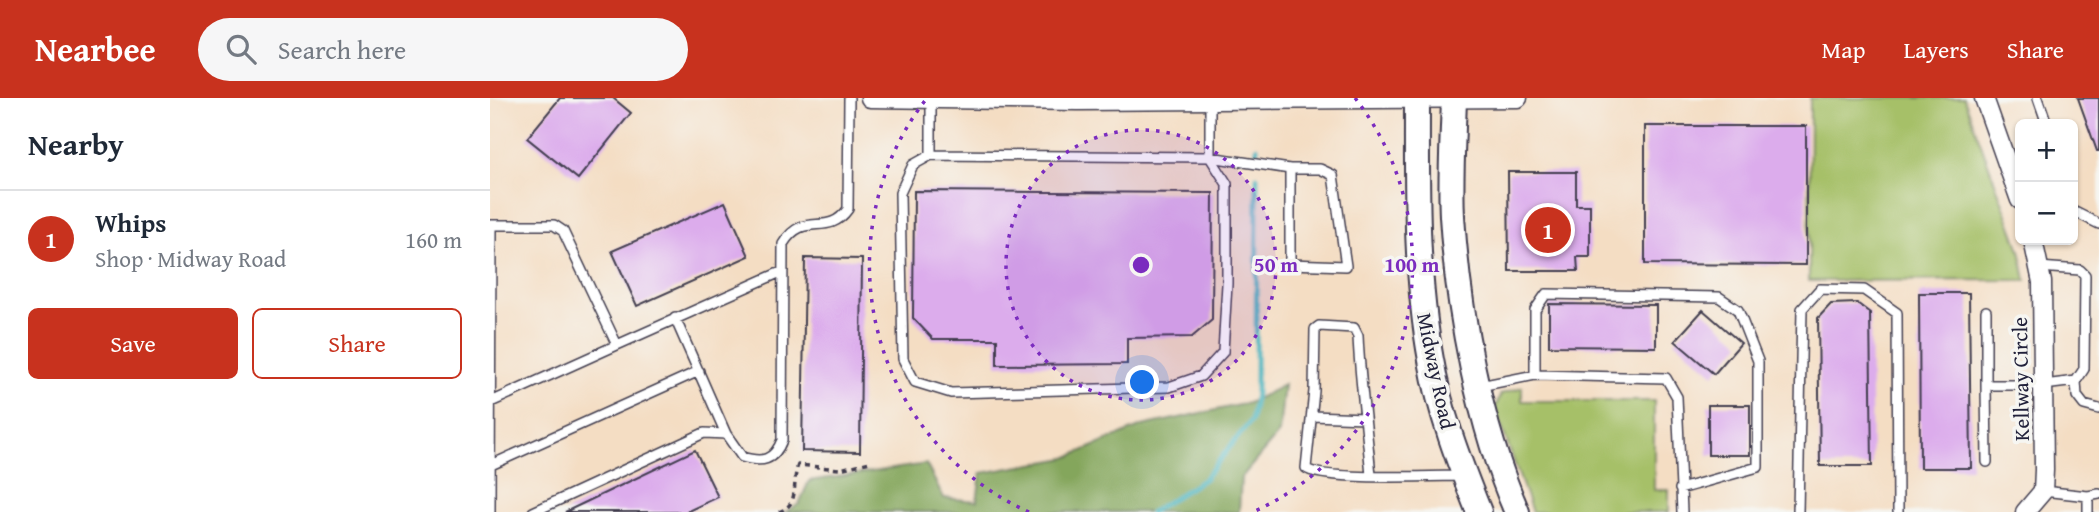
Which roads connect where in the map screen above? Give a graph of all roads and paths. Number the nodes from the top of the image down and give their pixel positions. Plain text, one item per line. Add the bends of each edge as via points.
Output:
1 (849, 98) edge
2 (870, 98) edge
3 (1518, 98) edge
4 (1984, 98) edge
5 (2038, 98) edge
6 (931, 99) edge
7 (1079, 99) edge
8 (1151, 99) edge
9 (1237, 99) edge
10 (1285, 99) edge
11 (1417, 99) edge
12 (1454, 99) edge
13 (1210, 101) junction
14 (2044, 119) edge
15 (931, 155) junction
16 (1210, 157) junction
17 (1290, 169) junction
18 (2015, 186) edge
19 (2078, 210) edge
20 (2099, 224) edge
21 (490, 225) edge
22 (2034, 245) edge
23 (2039, 267) junction
24 (783, 271) junction
25 (1986, 311) dead end
26 (675, 318) junction
27 (617, 345) junction
28 (699, 371) junction
29 (1535, 375) junction
30 (2076, 381) junction
31 (1986, 385) junction
32 (2044, 385) junction
33 (1479, 387) junction
34 (491, 402) edge
35 (2099, 408) edge
36 (1312, 416) junction
37 (1365, 418) junction
38 (726, 434) junction
39 (870, 462) dead end
40 (1987, 462) dead end
41 (491, 464) edge
42 (1371, 476) junction
43 (1464, 476) junction
44 (490, 489) edge
45 (1680, 489) junction
46 (2043, 491) junction
47 (2099, 494) edge
48 (2088, 496) junction
49 (490, 512) edge
50 (533, 512) edge
51 (779, 512) edge
52 (1479, 512) edge
53 (1517, 512) edge
54 (1682, 512) edge
55 (1798, 512) edge
56 (1898, 512) edge
57 (2025, 512) edge
58 (2088, 512) edge

1 - 24 lane via 848,209 841,219 827,225 792,230 783,244
2 - 6 street
3 - 12 street
4 - 18 street
5 - 14 lane
6 - 7 street
6 - 15 lane
7 - 8 street
8 - 13 street
9 - 10 street
9 - 13 street
10 - 11 street
11 - 12 street
11 - 43 main road, Midway Road via 1422,301 1441,407
12 - 33 main road, Midway Road via 1452,213 1469,351
13 - 16 lane
15 - 16 lane
15 - 16 lane via 912,165 900,194 903,359 915,382 951,393 1169,387 1201,376 1223,352 1227,284 1227,184
16 - 17 lane
17 - 17 lane via 1290,264 1346,266 1334,175 1320,169
19 - 20 lane
21 - 27 lane via 554,225 563,231
21 - 34 lane
22 - 23 street, Kellway Circle
23 - 30 lane via 2080,270 2085,275 2084,369
23 - 32 street, Kellway Circle
24 - 26 lane
24 - 38 lane via 782,440 778,452 755,461 742,457
25 - 31 lane
26 - 27 lane
26 - 28 lane
27 - 34 lane
28 - 38 lane
28 - 41 lane
29 - 33 lane
29 - 45 lane via 1666,378 1677,397
29 - 45 lane via 1535,310 1546,294 1719,298 1738,310 1758,361 1758,467
30 - 32 lane
30 - 35 lane via 2077,396 2084,405
31 - 32 lane
31 - 40 lane
32 - 46 street, Kellway Circle
33 - 53 main road, Midway Road
34 - 41 lane
36 - 37 lane
36 - 37 lane via 1315,329 1319,326 1354,328
36 - 42 lane via 1306,468 1311,473
37 - 42 lane
38 - 50 lane via 704,433
39 - 51 path via 840,469 798,466 793,502
41 - 44 lane
42 - 43 lane
43 - 52 main road, Midway Road
44 - 49 lane
45 - 54 lane
46 - 48 lane
46 - 57 street
47 - 48 lane
48 - 58 lane
55 - 56 lane via 1802,309 1820,289 1864,290 1897,313

